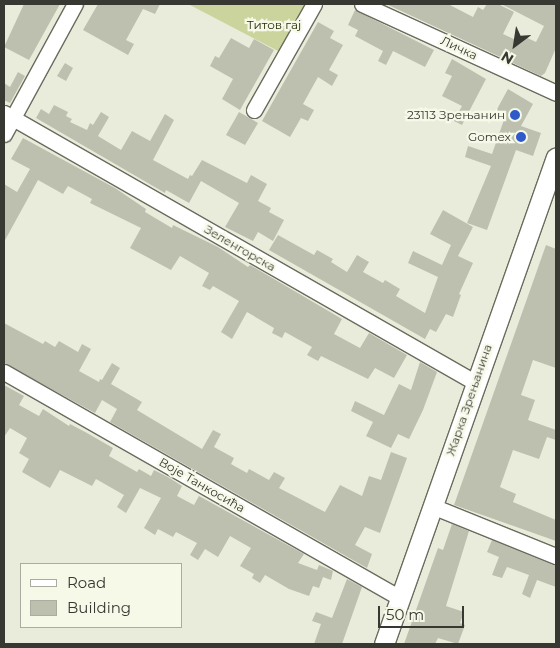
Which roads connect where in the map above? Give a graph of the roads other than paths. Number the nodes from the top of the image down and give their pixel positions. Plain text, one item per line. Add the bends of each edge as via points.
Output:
1 (75, 4) edge
2 (314, 4) edge
3 (362, 4) edge
4 (556, 93) edge
5 (254, 110) dead end
6 (8, 115) edge
7 (4, 134) edge
8 (556, 157) edge
9 (4, 372) edge
10 (476, 382) junction
11 (432, 506) junction
12 (556, 556) edge
13 (400, 598) junction
14 (384, 644) edge

1 - 6 street
2 - 5 street
3 - 4 street, Личка
6 - 7 street
6 - 10 street, Зеленгорска
8 - 10 main road, Жарка Зрењанина
9 - 13 street, Воје Танкосића
10 - 11 main road, Жарка Зрењанина
11 - 12 street
11 - 13 main road, Жарка Зрењанина
13 - 14 main road, Жарка Зрењанина

